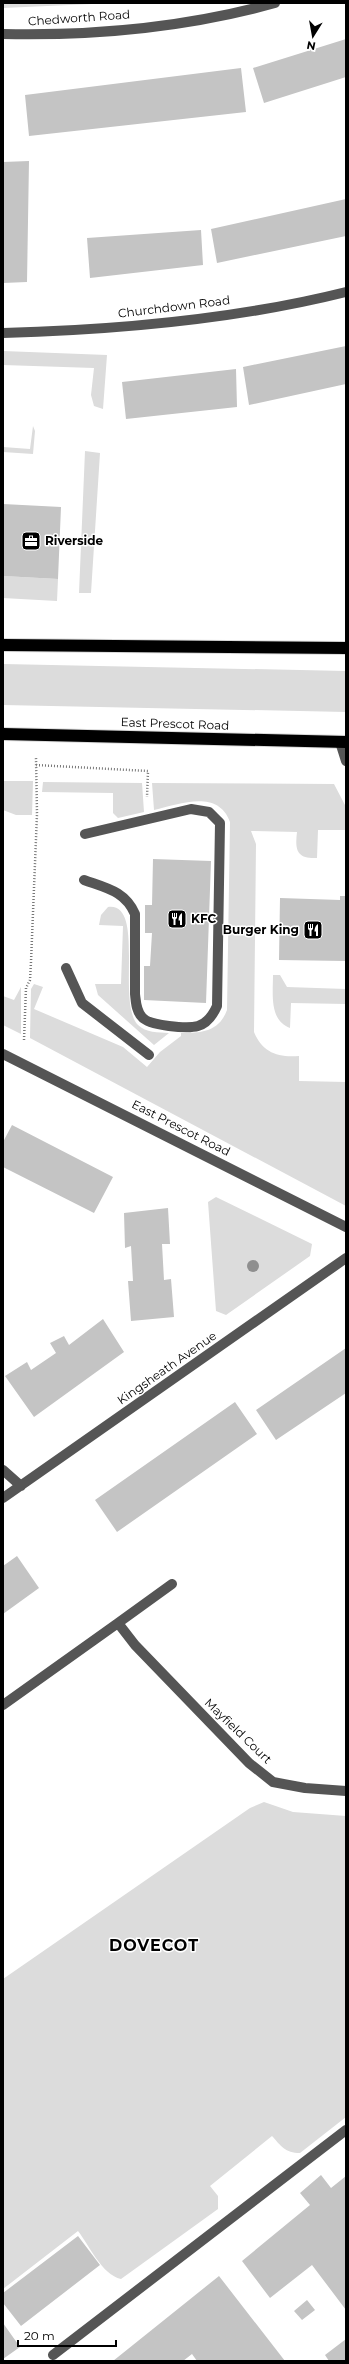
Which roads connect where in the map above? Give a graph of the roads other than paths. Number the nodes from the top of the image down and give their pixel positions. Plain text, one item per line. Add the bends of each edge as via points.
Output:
1 (275, 3) edge
2 (3, 34) edge
3 (346, 292) edge
4 (3, 332) edge
5 (3, 645) edge
6 (346, 648) edge
7 (3, 734) edge
8 (343, 742) edge
9 (346, 761) edge
10 (85, 834) dead end
11 (84, 880) dead end
12 (66, 968) dead end
13 (3, 1054) edge
14 (149, 1056) dead end
15 (346, 1227) edge
16 (346, 1258) edge
17 (3, 1470) edge
18 (21, 1486) junction
19 (3, 1498) edge
20 (172, 1584) dead end
21 (118, 1623) junction
22 (3, 1705) edge
23 (346, 1790) edge
24 (346, 2130) edge
25 (53, 2355) dead end

1 - 2 street, Chedworth Road via 163,24 106,30
3 - 4 street, Churchdown Road via 271,308 184,320 71,331
5 - 6 highway
7 - 8 highway, East Prescot Road
8 - 9 street
10 - 11 street via 200,809 209,812 220,823 217,1006 206,1022 197,1026 163,1025 150,1024 141,1017 136,1007 135,994 135,914 130,902 115,891
12 - 14 street via 82,1003
13 - 15 street, East Prescot Road
16 - 18 street, Kingsheath Avenue
17 - 18 street
18 - 19 street, Kingsheath Avenue
20 - 21 street
21 - 22 street
21 - 23 street, Mayfield Court via 135,1645 249,1763 272,1782 305,1788
24 - 25 street

